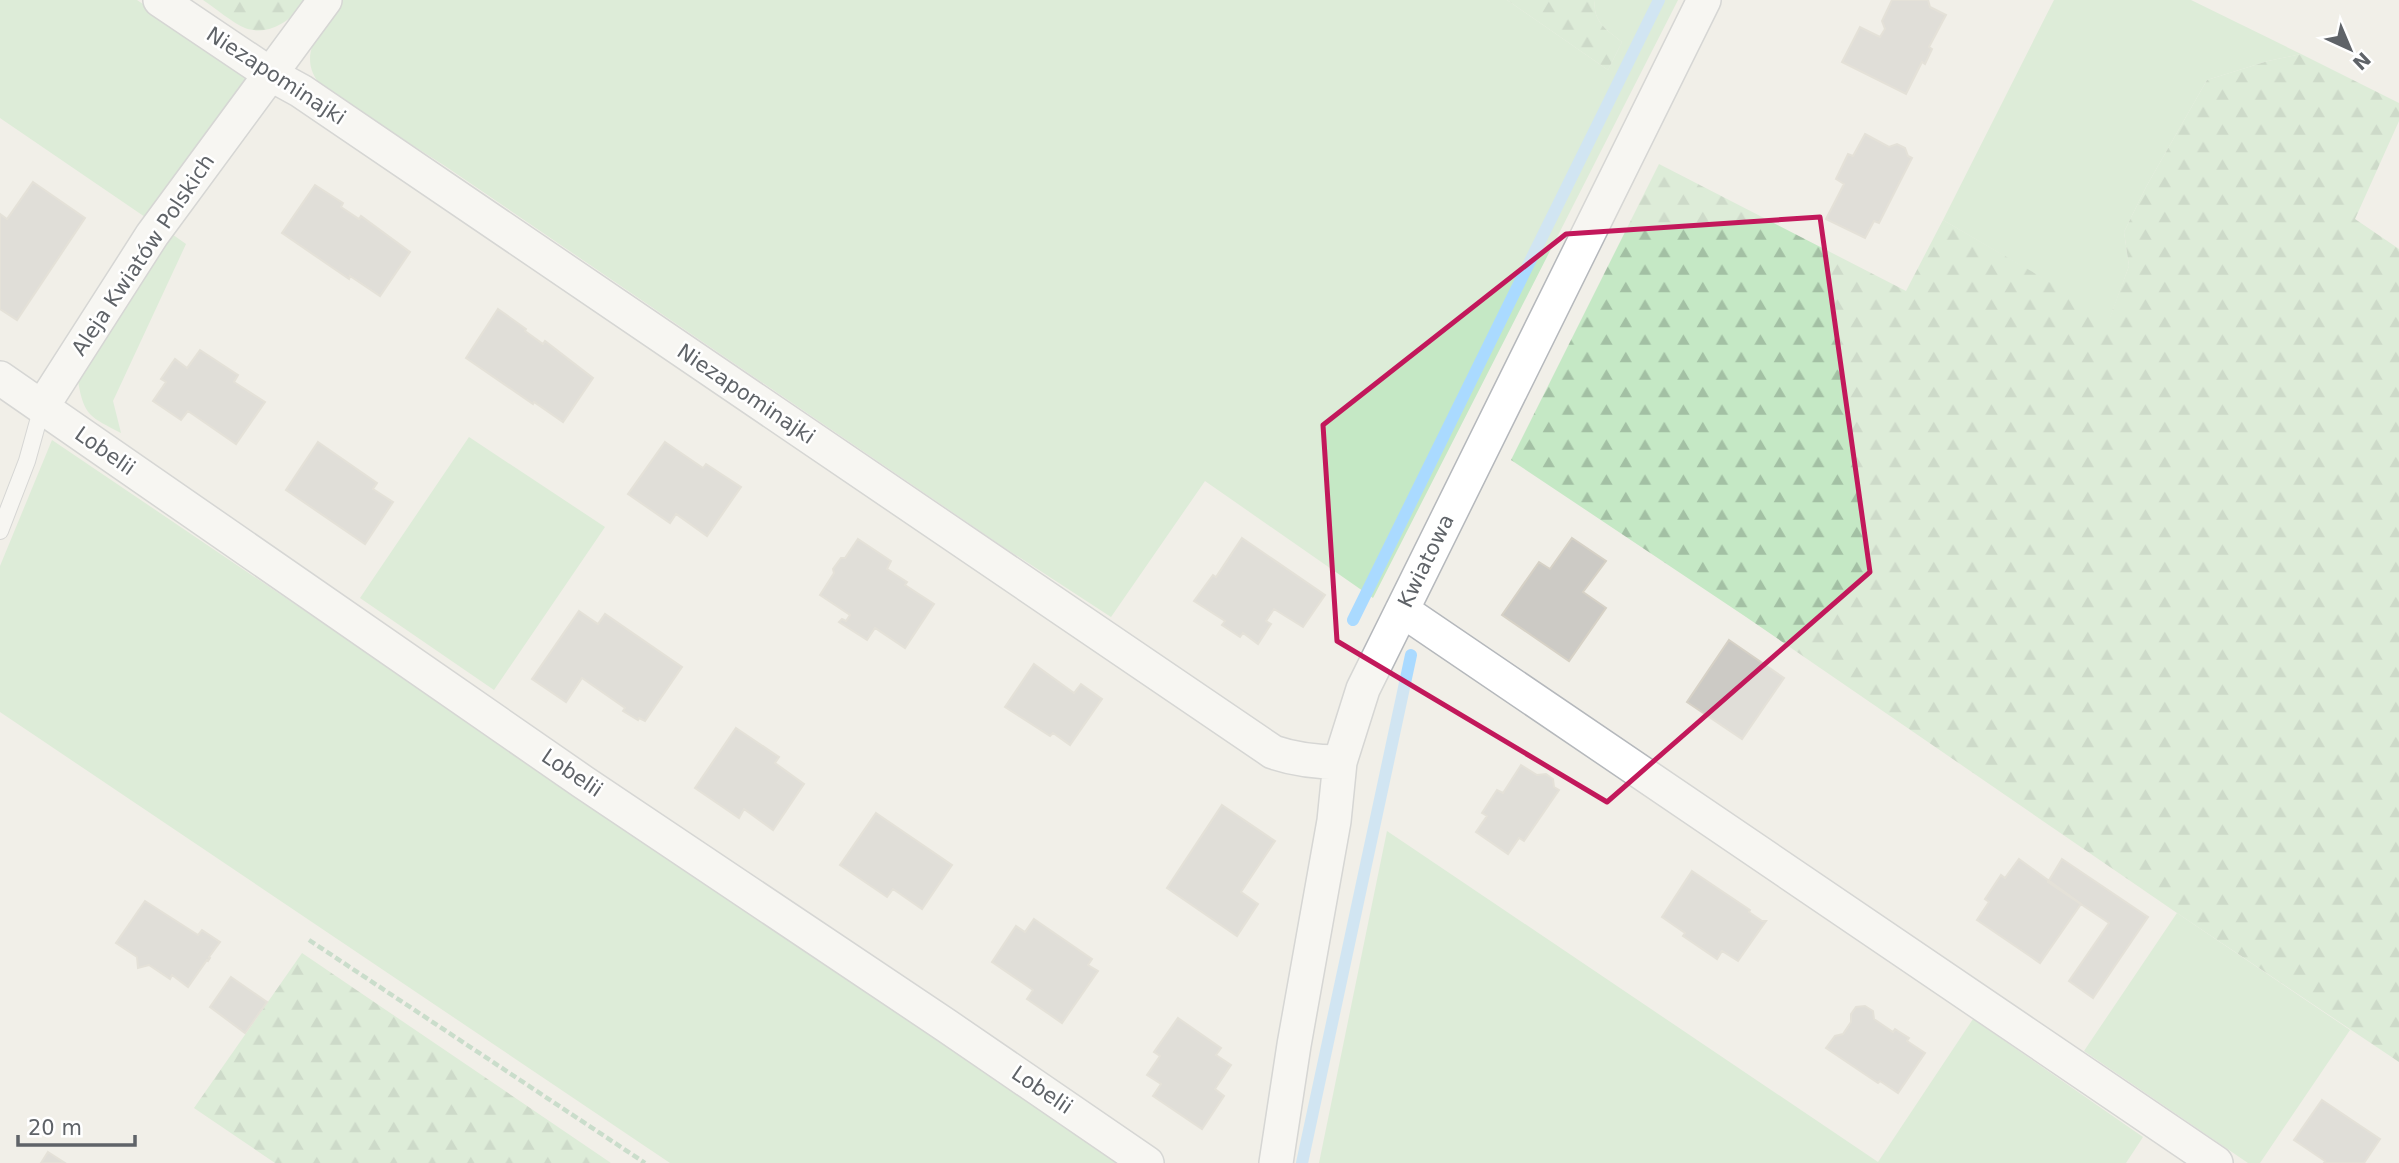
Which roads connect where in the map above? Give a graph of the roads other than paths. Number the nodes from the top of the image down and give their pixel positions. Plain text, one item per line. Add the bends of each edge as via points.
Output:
1 (160, 0) edge
2 (325, 0) edge
3 (1704, 0) edge
4 (270, 74) junction
5 (0, 378) edge
6 (42, 407) junction
7 (0, 531) edge
8 (1402, 610) junction
9 (1340, 762) junction
10 (1147, 1163) edge
11 (1276, 1163) edge
12 (2216, 1163) edge

1 - 4 street, Niezapominajki
2 - 4 street, Aleja Kwiatów Polskich
3 - 8 street, Kwiatowa
4 - 6 street, Aleja Kwiatów Polskich via 152,235
4 - 9 street, Niezapominajki via 1273,752 1313,762
5 - 6 street, Lobelii
6 - 7 lane, Aleja Kwiatów Polskich
6 - 10 street, Lobelii via 583,782
8 - 9 street, Kwiatowa via 1363,689
8 - 12 street
9 - 11 street, Kwiatowa

